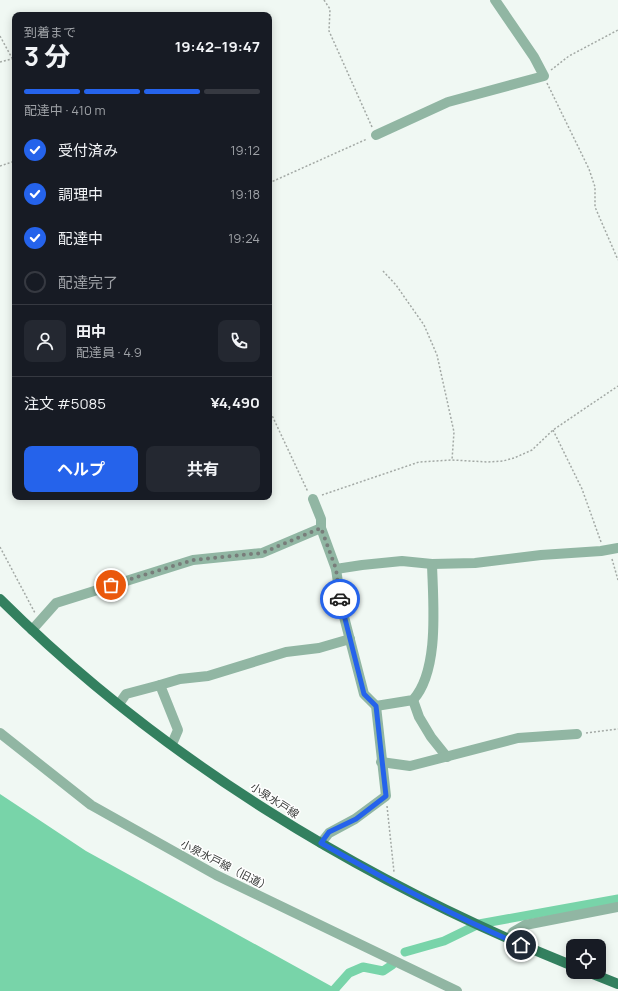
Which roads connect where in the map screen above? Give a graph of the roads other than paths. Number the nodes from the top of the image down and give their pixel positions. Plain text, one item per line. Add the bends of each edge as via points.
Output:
1 (495, 0) edge
2 (376, 135) road end
3 (313, 499) road end
4 (321, 528) junction
5 (610, 549) edge
6 (432, 564) junction
7 (336, 569) junction
8 (0, 599) edge
9 (32, 630) junction
10 (350, 639) junction
11 (160, 685) junction
12 (413, 700) junction
13 (119, 704) junction
14 (376, 706) junction
15 (0, 733) edge
16 (577, 734) road end
17 (172, 744) junction
18 (447, 757) junction
19 (381, 762) junction
20 (321, 843) junction
21 (618, 907) edge
22 (509, 940) junction
23 (566, 963) edge
24 (606, 979) edge
25 (618, 984) edge
26 (457, 991) edge

1 - 2 street via 544,76 448,102
3 - 4 street via 321,519
4 - 7 street
4 - 9 street via 262,553 193,560 56,603
5 - 6 street via 475,563
6 - 7 street via 380,562
6 - 12 street via 434,639 425,680
7 - 10 street via 342,610
8 - 9 main road, 小泉水戸線
9 - 13 main road, 小泉水戸線
10 - 11 street via 319,648 286,652 208,676 180,679
10 - 14 street via 364,694
11 - 13 street via 126,694
11 - 17 street via 178,730
12 - 14 street
12 - 18 street via 419,717
13 - 17 main road, 小泉水戸線
14 - 19 street
15 - 26 street, 小泉水戸線（旧道） via 98,809 216,875
16 - 18 street via 518,738
17 - 20 main road, 小泉水戸線 via 247,797
18 - 19 street via 410,766
19 - 20 street via 386,796 356,819 329,832
20 - 22 main road, 小泉水戸線 via 394,884
21 - 22 street via 525,925 513,932
22 - 23 main road, 小泉水戸線
24 - 25 main road

